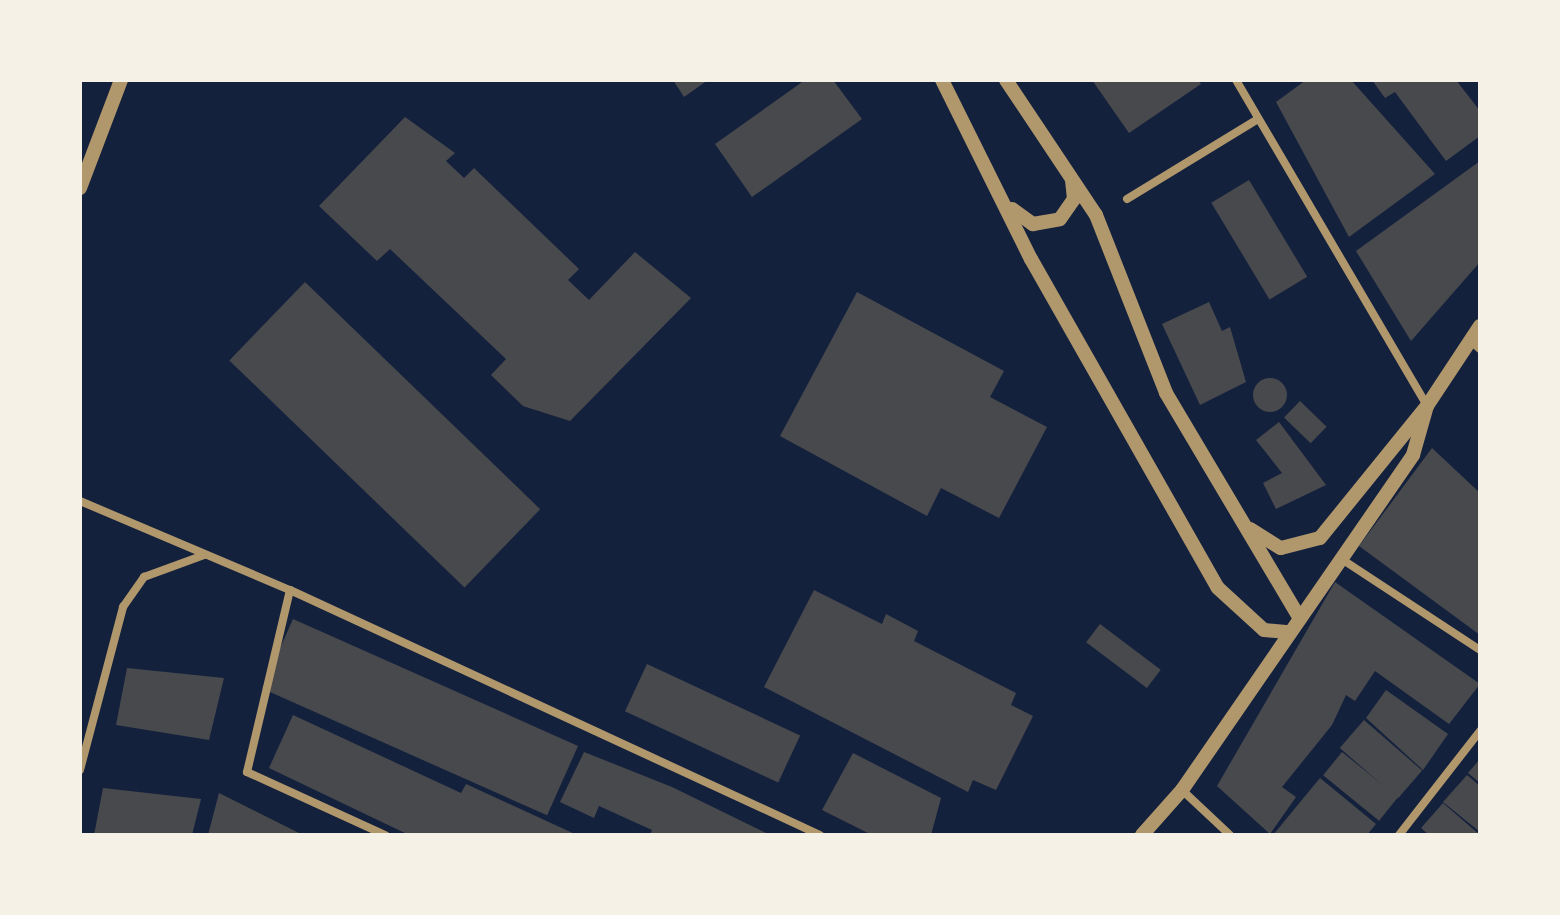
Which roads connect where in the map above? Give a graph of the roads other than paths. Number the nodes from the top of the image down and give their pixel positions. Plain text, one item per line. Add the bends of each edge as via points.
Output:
1 (121, 80) edge
2 (942, 80) edge
3 (1006, 80) edge
4 (1236, 80) edge
5 (1258, 119) junction
6 (1072, 179) junction
7 (80, 188) edge
8 (1004, 199) junction
9 (1127, 199) dead end
10 (1480, 326) edge
11 (1475, 345) edge
12 (1427, 406) junction
13 (80, 501) edge
14 (1240, 521) junction
15 (205, 555) junction
16 (1339, 558) junction
17 (290, 590) junction
18 (1299, 617) junction
19 (1289, 632) junction
20 (1480, 650) edge
21 (1480, 731) edge
22 (80, 770) edge
23 (1182, 790) junction
24 (385, 835) edge
25 (820, 835) edge
26 (1142, 835) edge
27 (1230, 835) edge
28 (1399, 835) edge

1 - 7 street
2 - 8 street
3 - 6 street
4 - 5 street
5 - 9 street
5 - 12 street
6 - 8 street via 1069,211 1048,225 1018,216
6 - 14 street via 1096,215 1166,393
8 - 19 street via 1218,588 1264,630
10 - 11 street
11 - 12 street
12 - 14 street via 1320,538 1281,548
12 - 16 street via 1413,455
13 - 15 street
14 - 18 street
15 - 17 street
15 - 22 street via 144,577 123,607
16 - 18 street
16 - 20 street
17 - 24 street via 247,772
17 - 25 street
18 - 19 street
19 - 23 street
21 - 28 street
23 - 26 street
23 - 27 street

